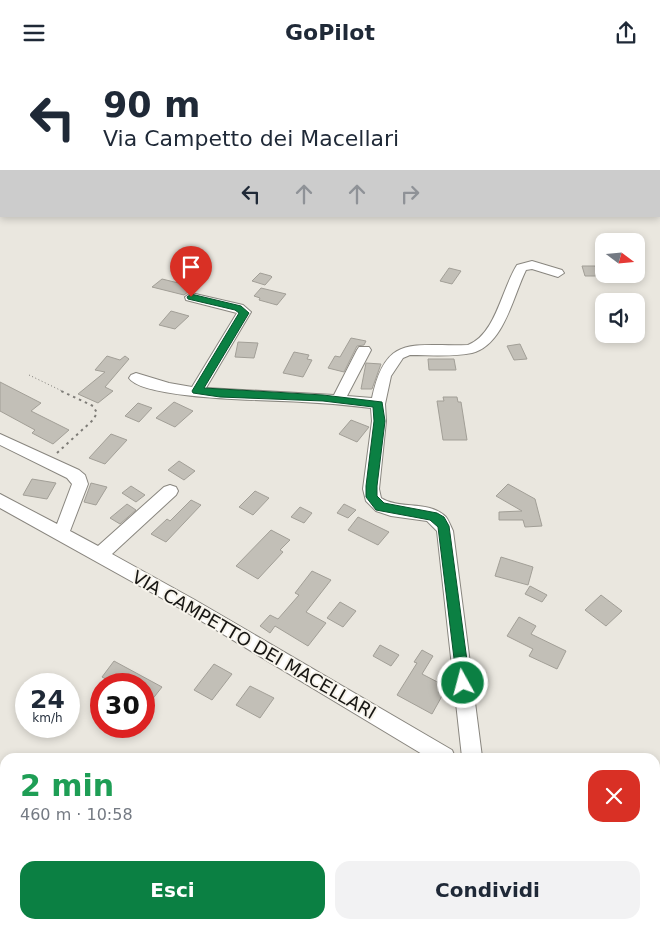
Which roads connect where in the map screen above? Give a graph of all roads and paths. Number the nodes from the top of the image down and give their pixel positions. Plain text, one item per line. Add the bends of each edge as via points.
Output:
1 (558, 273) dead end
2 (191, 297) dead end
3 (364, 350) dead end
4 (29, 375) dead end
5 (136, 378) dead end
6 (197, 391) junction
7 (338, 399) junction
8 (378, 404) junction
9 (0, 439) edge
10 (48, 462) junction
11 (170, 491) dead end
12 (0, 500) edge
13 (62, 534) junction
14 (99, 555) junction
15 (438, 753) edge
16 (472, 753) edge

1 - 8 street via 532,265 521,268 501,313 479,347 410,350 400,354 386,372
2 - 6 street via 238,308 244,313
3 - 7 street
4 - 10 path via 97,410 93,420
5 - 6 street
6 - 7 street
7 - 8 street
8 - 16 street via 380,421 371,489 374,501 387,509 434,517 442,523 445,531
9 - 10 street
10 - 13 street via 75,475 80,481
11 - 14 street
12 - 13 street, VIA CAMPETTO DEI MACELLARI
13 - 14 street, VIA CAMPETTO DEI MACELLARI
14 - 15 street, VIA CAMPETTO DEI MACELLARI

